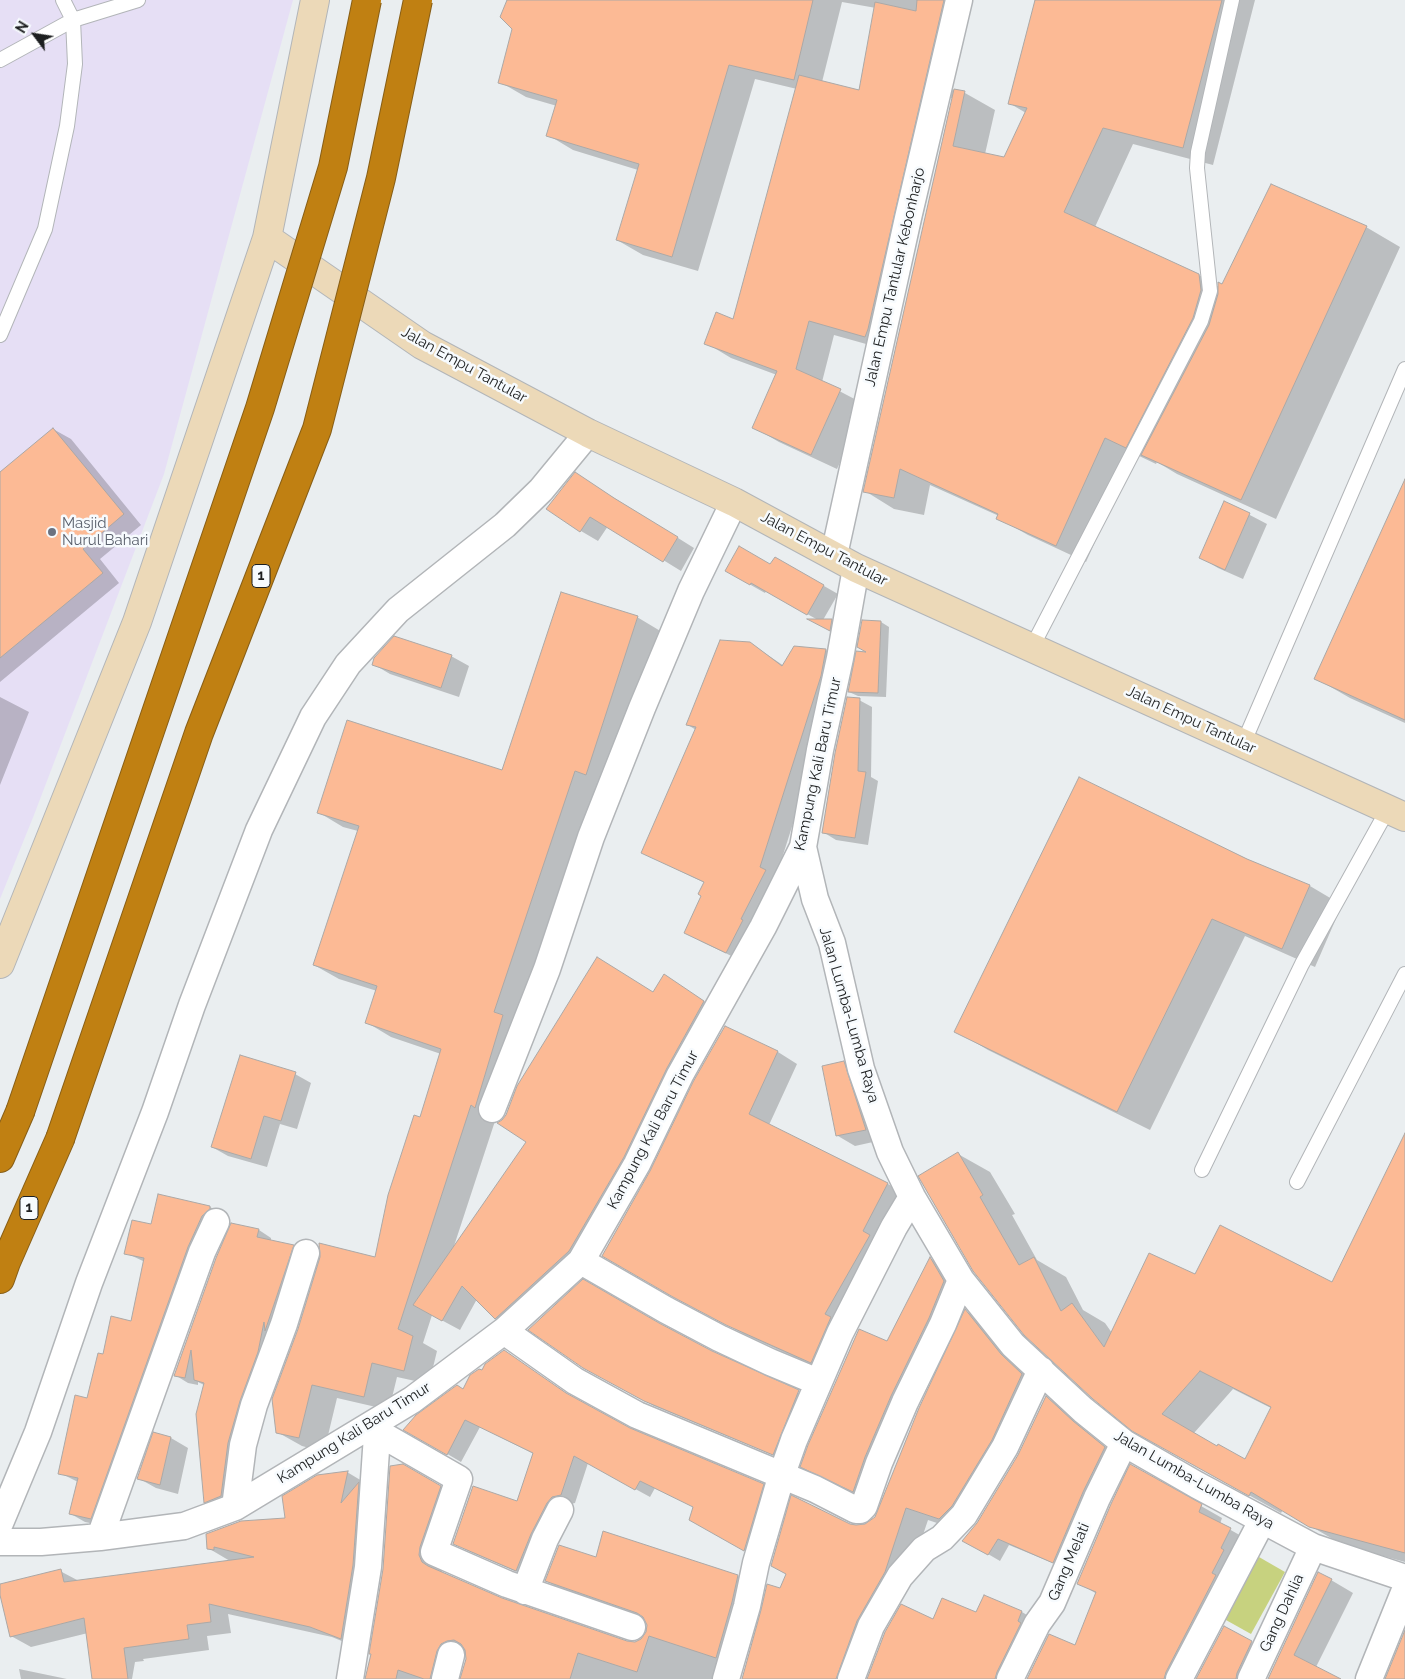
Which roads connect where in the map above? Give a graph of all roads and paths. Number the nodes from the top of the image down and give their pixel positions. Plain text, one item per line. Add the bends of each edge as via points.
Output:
1 (63, 0) edge
2 (138, 0) edge
3 (315, 0) edge
4 (367, 0) edge
5 (418, 0) edge
6 (960, 0) edge
7 (1232, 0) edge
8 (73, 20) junction
9 (0, 60) edge
10 (267, 238) junction
11 (0, 335) edge
12 (1405, 369) edge
13 (588, 433) junction
14 (734, 502) junction
15 (845, 562) junction
16 (1032, 647) junction
17 (1243, 744) junction
18 (1397, 813) edge
19 (803, 847) junction
20 (0, 964) edge
21 (1405, 974) edge
22 (492, 1109) dead end
23 (0, 1158) edge
24 (1202, 1170) dead end
25 (1297, 1182) dead end
26 (912, 1197) junction
27 (216, 1222) dead end
28 (306, 1253) dead end
29 (581, 1261) junction
30 (0, 1279) edge
31 (961, 1280) junction
32 (504, 1331) junction
33 (1041, 1370) junction
34 (818, 1382) junction
35 (377, 1426) junction
36 (1124, 1443) junction
37 (782, 1474) junction
38 (235, 1507) junction
39 (560, 1510) dead end
40 (1262, 1521) junction
41 (0, 1523) edge
42 (100, 1537) junction
43 (0, 1542) edge
44 (1313, 1547) junction
45 (1405, 1578) edge
46 (1405, 1590) edge
47 (525, 1591) junction
48 (632, 1627) dead end
49 (350, 1679) edge
50 (726, 1679) edge
51 (851, 1679) edge
52 (1010, 1679) edge
53 (1179, 1679) edge
54 (1250, 1679) edge
55 (1369, 1679) edge

1 - 8 lane
2 - 8 lane
3 - 10 street
4 - 23 highway, bridge via 333,167 260,408 20,1112
5 - 30 highway, 1, bridge via 381,178 318,430 199,733 60,1139
6 - 15 street, Jalan Empu Tantular Kebonharjo via 908,218
7 - 16 lane via 1198,152 1210,291 1201,321
8 - 9 lane
8 - 11 lane via 75,64 68,117 45,229
10 - 13 street, Jalan Empu Tantular via 422,345
10 - 20 street via 137,622
12 - 17 lane
13 - 14 street, Jalan Empu Tantular
13 - 41 street via 541,490 505,525 398,610 348,664 313,717 259,830 88,1283 38,1432
14 - 15 street, Jalan Empu Tantular
14 - 22 street via 634,726 591,837 547,969
15 - 16 street, Jalan Empu Tantular
15 - 19 street, Kampung Kali Baru Timur via 840,658
16 - 17 street, Jalan Empu Tantular
17 - 18 street, Jalan Empu Tantular
18 - 24 lane via 1302,964
19 - 26 street, Jalan Lumba-Lumba Raya via 815,899 832,943 861,1068 890,1152
19 - 29 street, Kampung Kali Baru Timur via 763,927 680,1075 637,1164
21 - 25 lane
26 - 31 street, Jalan Lumba-Lumba Raya
26 - 34 street via 840,1333
27 - 42 street via 202,1252
28 - 38 street via 249,1421
29 - 32 street, Kampung Kali Baru Timur
29 - 34 street via 718,1338
31 - 33 street, Jalan Lumba-Lumba Raya via 1013,1345
31 - 37 street via 883,1454 864,1506 856,1510
32 - 35 street, Kampung Kali Baru Timur
32 - 37 street via 575,1382 637,1415
33 - 36 street, Jalan Lumba-Lumba Raya via 1082,1410
33 - 51 street via 1005,1447 964,1515 942,1538 924,1549 900,1576 871,1626
34 - 37 street
35 - 38 street, Kampung Kali Baru Timur
35 - 47 street via 459,1479 434,1552
35 - 49 street via 368,1567
36 - 40 street, Jalan Lumba-Lumba Raya
36 - 52 street, Gang Melati via 1096,1498 1052,1603 1037,1624
37 - 50 street
38 - 42 street, Kampung Kali Baru Timur via 184,1526
39 - 47 street
40 - 44 street, Jalan Lumba-Lumba Raya
40 - 53 street
42 - 43 street, Kampung Kali Baru Timur
44 - 45 street, Jalan Lumba-Lumba Raya
44 - 54 street, Gang Dahlia
46 - 55 street
47 - 48 street

